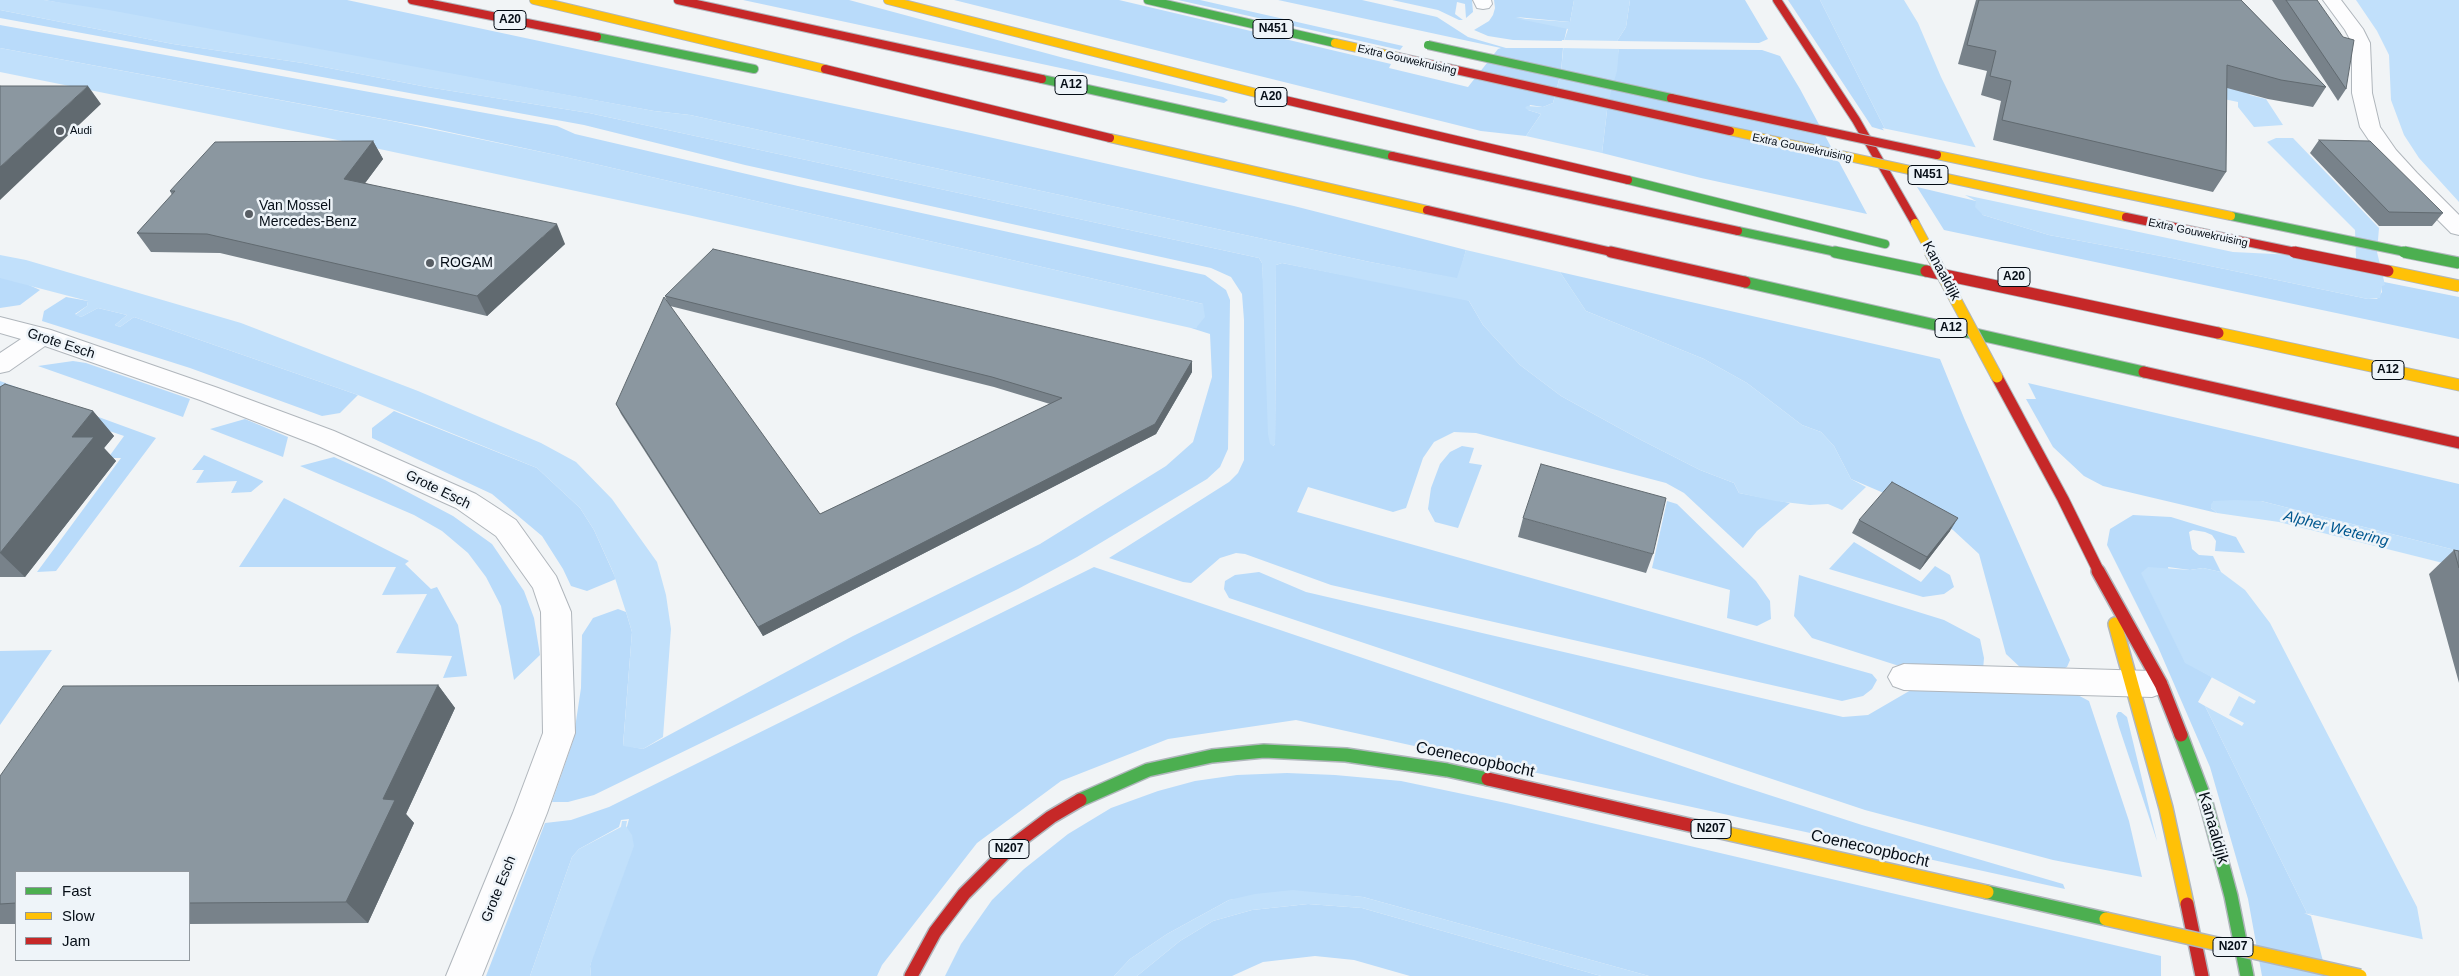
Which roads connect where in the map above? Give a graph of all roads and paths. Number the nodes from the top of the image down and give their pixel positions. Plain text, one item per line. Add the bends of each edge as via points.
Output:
1 (412, 0) edge
2 (534, 0) edge
3 (678, 0) edge
4 (888, 0) edge
5 (1148, 0) edge
6 (1776, 0) edge
7 (2332, 0) edge
8 (1419, 43) dead end
9 (763, 71) dead end
10 (869, 92) dead end
11 (1148, 146) junction
12 (2459, 228) edge
13 (1894, 246) dead end
14 (1913, 251) dead end
15 (1951, 261) dead end
16 (2459, 262) edge
17 (2028, 281) dead end
18 (2459, 286) edge
19 (0, 325) edge
20 (42, 336) junction
21 (2318, 354) junction
22 (0, 365) edge
23 (2459, 385) edge
24 (2459, 443) edge
25 (2102, 579) junction
26 (1904, 678) dead end
27 (2147, 684) junction
28 (464, 976) edge
29 (911, 976) edge
30 (2202, 976) edge
31 (2247, 976) edge
32 (2360, 976) edge

1 - 9 main road, A20
2 - 11 main road, A12
3 - 21 main road, A12
4 - 13 main road, A20 via 1307,106 1710,199
5 - 18 main road, Extra Gouwekruising / N451, bridge via 2005,192
6 - 25 main road, Kanaaldijk, bridge via 1856,120 1914,222 2063,499
7 - 12 street via 2361,43 2362,93 2370,127 2396,164
8 - 16 main road, Extra Gouwekruising / N451, bridge via 1958,160
10 - 11 main road
11 - 24 main road, A12
14 - 15 main road
17 - 21 main road, A20
19 - 20 street, Grote Esch
20 - 22 street
20 - 28 street, Grote Esch via 325,438 466,501 506,528 546,584 556,612 559,733
21 - 23 main road, A12
25 - 27 main road, Kanaaldijk
25 - 27 main road, Kanaaldijk
26 - 27 street
27 - 30 main road, Kanaaldijk via 2153,755
27 - 31 main road, Kanaaldijk via 2196,770 2231,896
29 - 32 main road, Coenecoopbocht / N207, bridge via 935,932 964,894 996,860 1051,817 1092,793 1148,770 1204,757 1264,751 1346,755 1447,770

